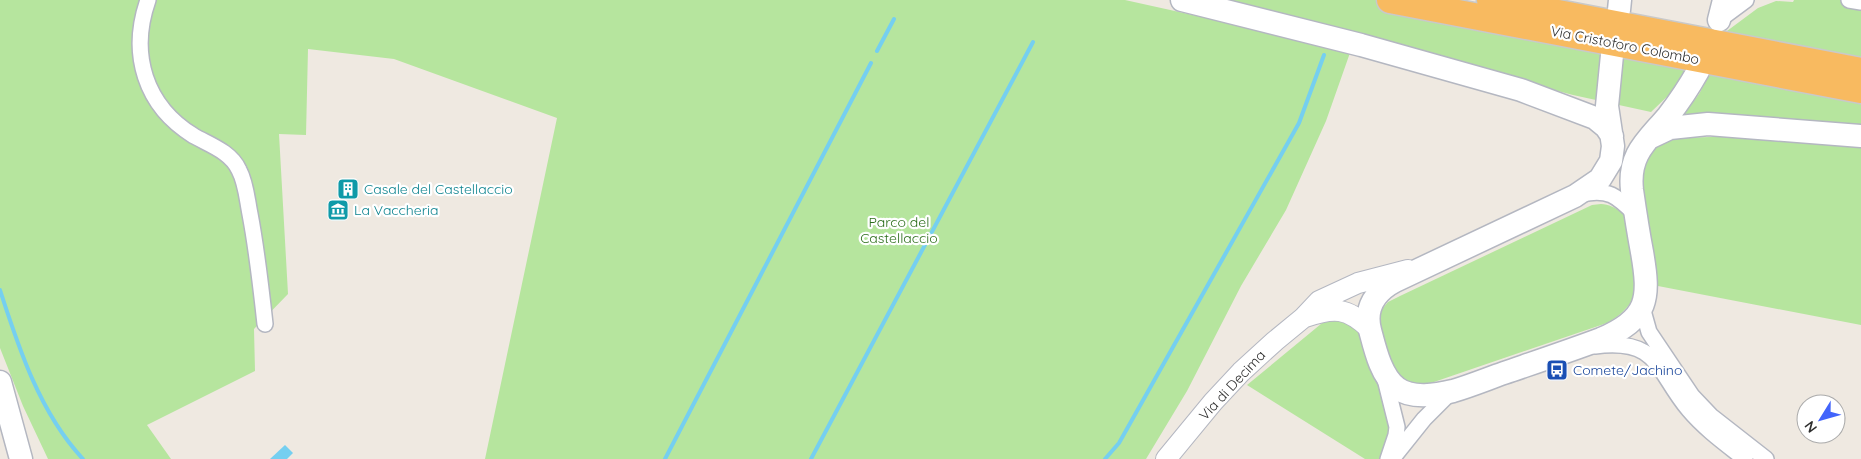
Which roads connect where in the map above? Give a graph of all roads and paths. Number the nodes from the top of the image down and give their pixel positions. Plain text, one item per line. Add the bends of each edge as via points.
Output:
1 (148, 0) edge
2 (1182, 0) edge
3 (1390, 0) edge
4 (1490, 0) edge
5 (1746, 0) edge
6 (1849, 0) edge
7 (1861, 2) edge
8 (1722, 10) edge
9 (1612, 55) dead end
10 (1698, 71) dead end
11 (1861, 71) edge
12 (1861, 90) edge
13 (1612, 136) junction
14 (1861, 136) edge
15 (1648, 139) junction
16 (1575, 196) junction
17 (1635, 214) junction
18 (1422, 268) junction
19 (1642, 308) junction
20 (1303, 318) junction
21 (265, 324) dead end
22 (1370, 329) junction
23 (1574, 349) junction
24 (1382, 368) junction
25 (0, 382) edge
26 (1452, 391) junction
27 (21, 459) edge
28 (1166, 459) edge
29 (1388, 459) edge
30 (1392, 459) edge
31 (1745, 459) edge
32 (1766, 459) edge

1 - 21 street via 142,22 141,46 148,84 159,106 171,120 227,155 240,171 259,262
2 - 13 main road via 1397,54 1521,90 1595,118
3 - 12 highway, Via Cristoforo Colombo
4 - 11 highway, Via Cristoforo Colombo
5 - 8 street
6 - 7 street
9 - 13 main road, Via di Decima via 1607,106
10 - 15 main road via 1678,104
13 - 16 main road, Via di Decima via 1612,156 1606,172
14 - 15 main road via 1708,124 1670,128
15 - 17 main road via 1637,154 1631,172
16 - 17 street, Via di Decima via 1609,193
16 - 18 main road, Via di Decima
17 - 19 main road via 1647,285
18 - 20 street, Via di Decima via 1345,287 1319,301
18 - 22 main road, Via di Decima via 1387,285 1376,296 1369,310
19 - 23 main road via 1618,332
19 - 32 street via 1649,332 1692,396 1711,416
20 - 22 street, Via di Decima via 1325,311 1344,312 1358,318
20 - 28 street, Via di Decima via 1241,372
22 - 24 main road
23 - 26 main road
23 - 31 street via 1618,345 1648,354 1695,417
24 - 26 main road via 1391,383 1408,394
24 - 29 street via 1397,427
25 - 27 main road
26 - 30 street

